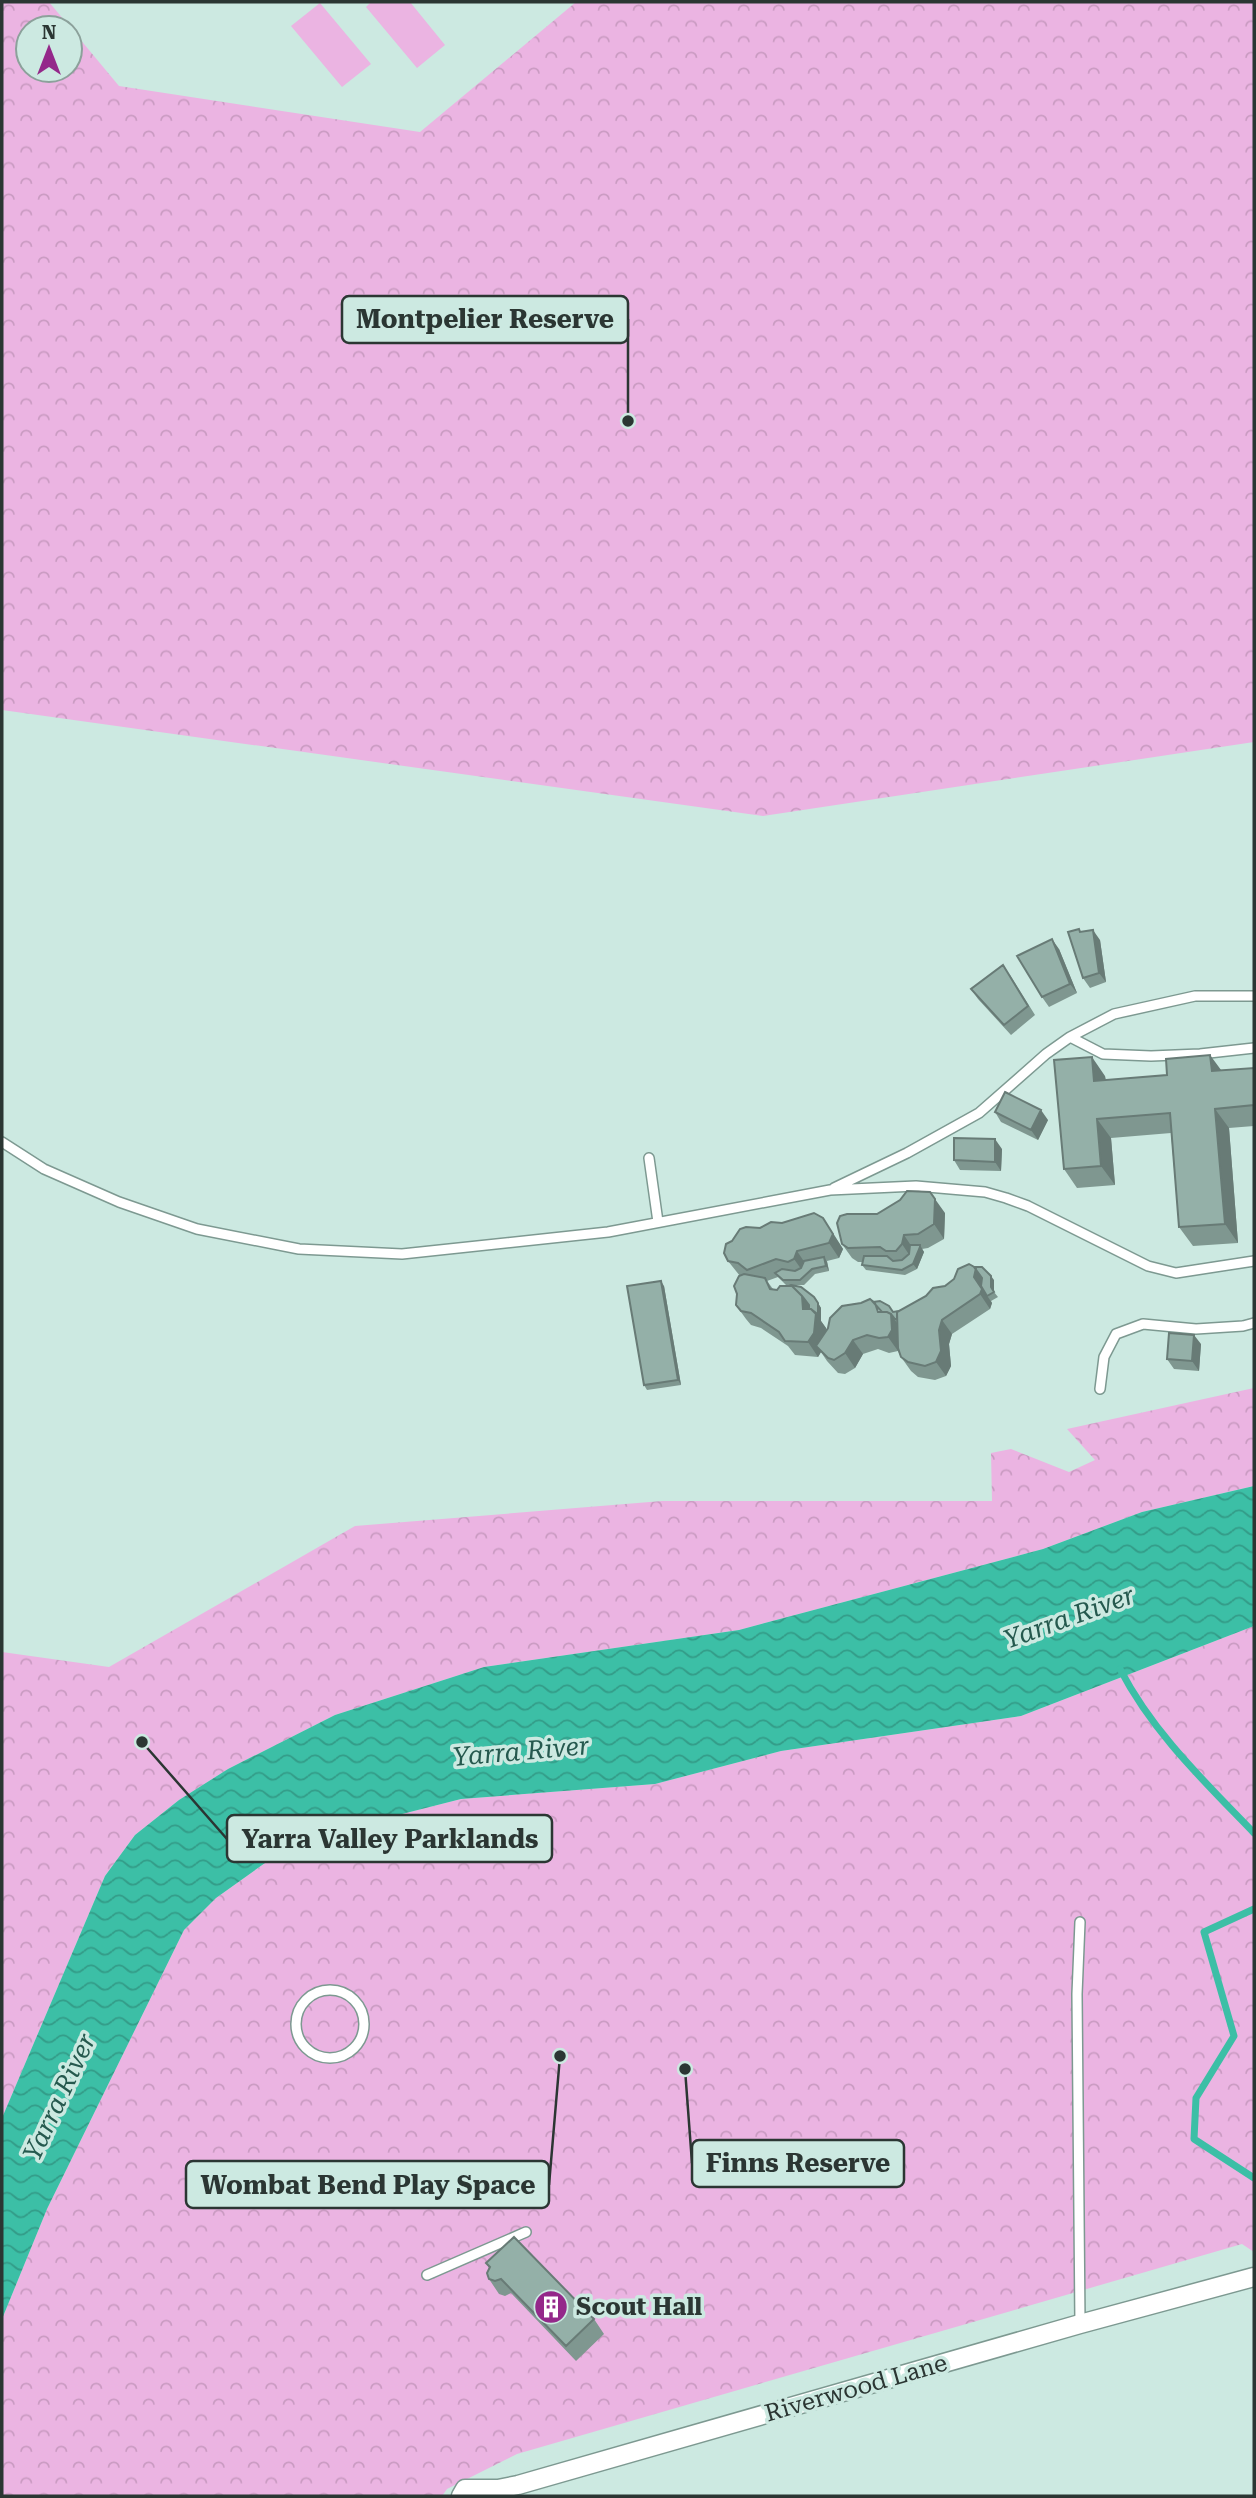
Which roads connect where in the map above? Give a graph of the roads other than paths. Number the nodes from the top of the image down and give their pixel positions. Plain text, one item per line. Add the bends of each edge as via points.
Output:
1 (1254, 996) edge
2 (1070, 1037) junction
3 (1254, 1048) edge
4 (2, 1142) edge
5 (649, 1158) dead end
6 (830, 1190) junction
7 (658, 1222) junction
8 (1254, 1261) edge
9 (1254, 1323) edge
10 (1100, 1389) dead end
11 (1080, 1922) dead end
12 (342, 1992) joint
13 (526, 2232) dead end
14 (427, 2275) dead end
15 (1254, 2277) edge
16 (1080, 2324) junction
17 (461, 2496) edge

1 - 2 lane via 1172,999 1114,1014
2 - 3 lane via 1102,1054 1187,1055
2 - 6 lane via 979,1113
4 - 7 lane via 44,1169 119,1202 197,1229 299,1249 402,1254 608,1232
5 - 7 lane
6 - 7 lane
6 - 8 lane via 916,1186 985,1192 1028,1206 1148,1266 1176,1273
9 - 10 lane via 1196,1329 1143,1324 1116,1334 1104,1357
11 - 16 lane
12 - 12 lane via 361,2010 362,2036 343,2055 326,2058 298,2037 298,2011 316,1992
13 - 14 lane
15 - 16 street, Riverwood Lane
16 - 17 street, Riverwood Lane via 518,2485 466,2489

